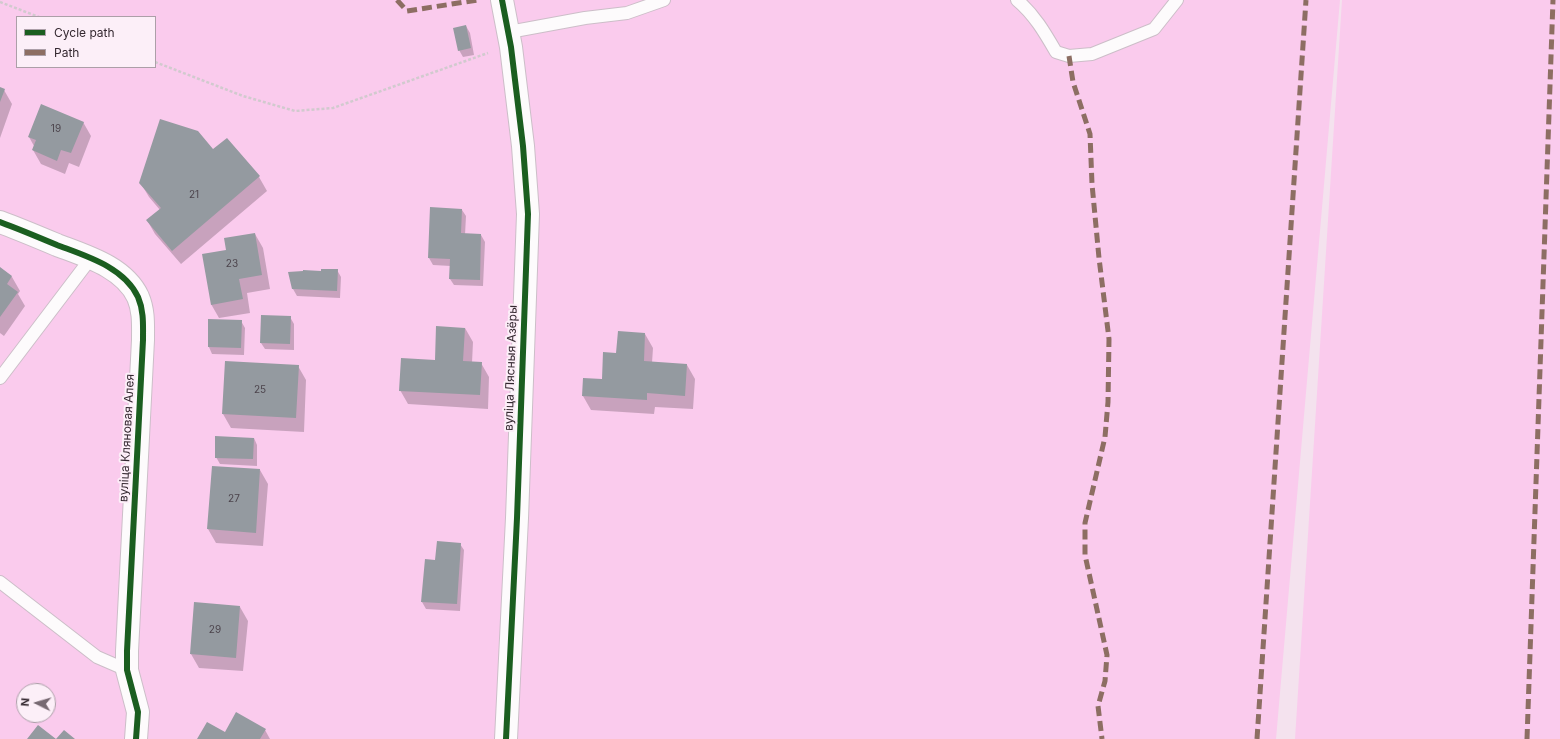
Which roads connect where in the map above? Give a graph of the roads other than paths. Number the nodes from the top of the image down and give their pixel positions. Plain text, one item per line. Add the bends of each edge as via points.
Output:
1 (502, 0) edge
2 (664, 0) edge
3 (1017, 0) edge
4 (1177, 0) edge
5 (510, 40) junction
6 (0, 222) edge
7 (91, 258) junction
8 (0, 378) edge
9 (0, 582) edge
10 (127, 670) junction
11 (136, 739) edge
12 (506, 739) edge

1 - 5 street, вуліца Лясныя Азёры
2 - 5 lane via 627,13 585,18
3 - 4 lane via 1044,30 1056,52 1069,56 1092,54 1154,29
5 - 12 street, вуліца Лясныя Азёры via 523,146 528,214
6 - 7 street, вуліца Кляновая Алея
7 - 8 lane
7 - 10 street, вуліца Кляновая Алея via 112,269 127,282 137,297 143,315
9 - 10 lane via 97,657
10 - 11 street, вуліца Кляновая Алея via 138,712

